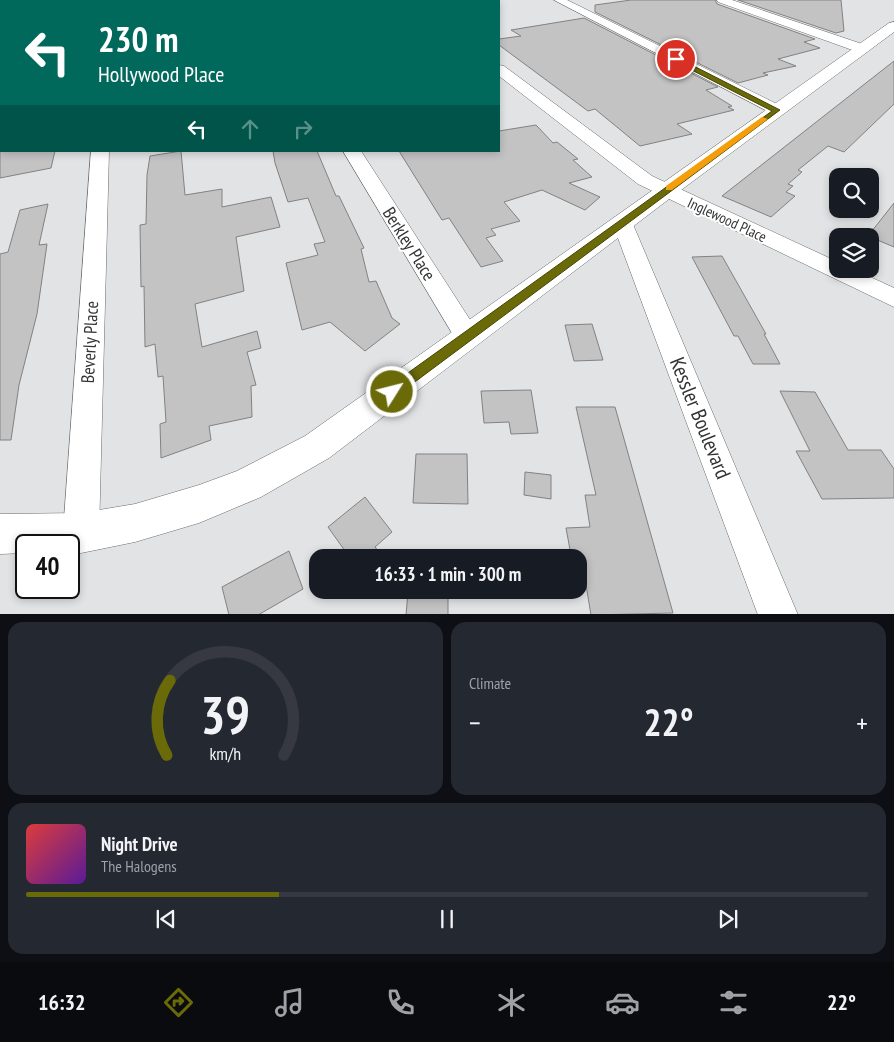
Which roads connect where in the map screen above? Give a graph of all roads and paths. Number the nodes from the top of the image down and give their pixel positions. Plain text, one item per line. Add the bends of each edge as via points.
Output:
1 (559, 0) edge
2 (722, 0) edge
3 (894, 26) edge
4 (863, 49) junction
5 (500, 70) edge
6 (777, 110) junction
7 (100, 152) edge
8 (353, 152) edge
9 (664, 191) junction
10 (622, 222) junction
11 (894, 298) edge
12 (467, 336) junction
13 (81, 533) junction
14 (0, 534) edge
15 (778, 614) edge

1 - 6 street
2 - 4 street
3 - 4 street
4 - 6 street
5 - 9 street, Inglewood Place
6 - 9 street
7 - 13 street, Beverly Place
8 - 12 street, Berkley Place
9 - 10 street
9 - 11 street, Inglewood Place
10 - 12 street
10 - 15 street, Kessler Boulevard
12 - 13 street via 317,447 248,484 199,504 135,523
13 - 14 street

